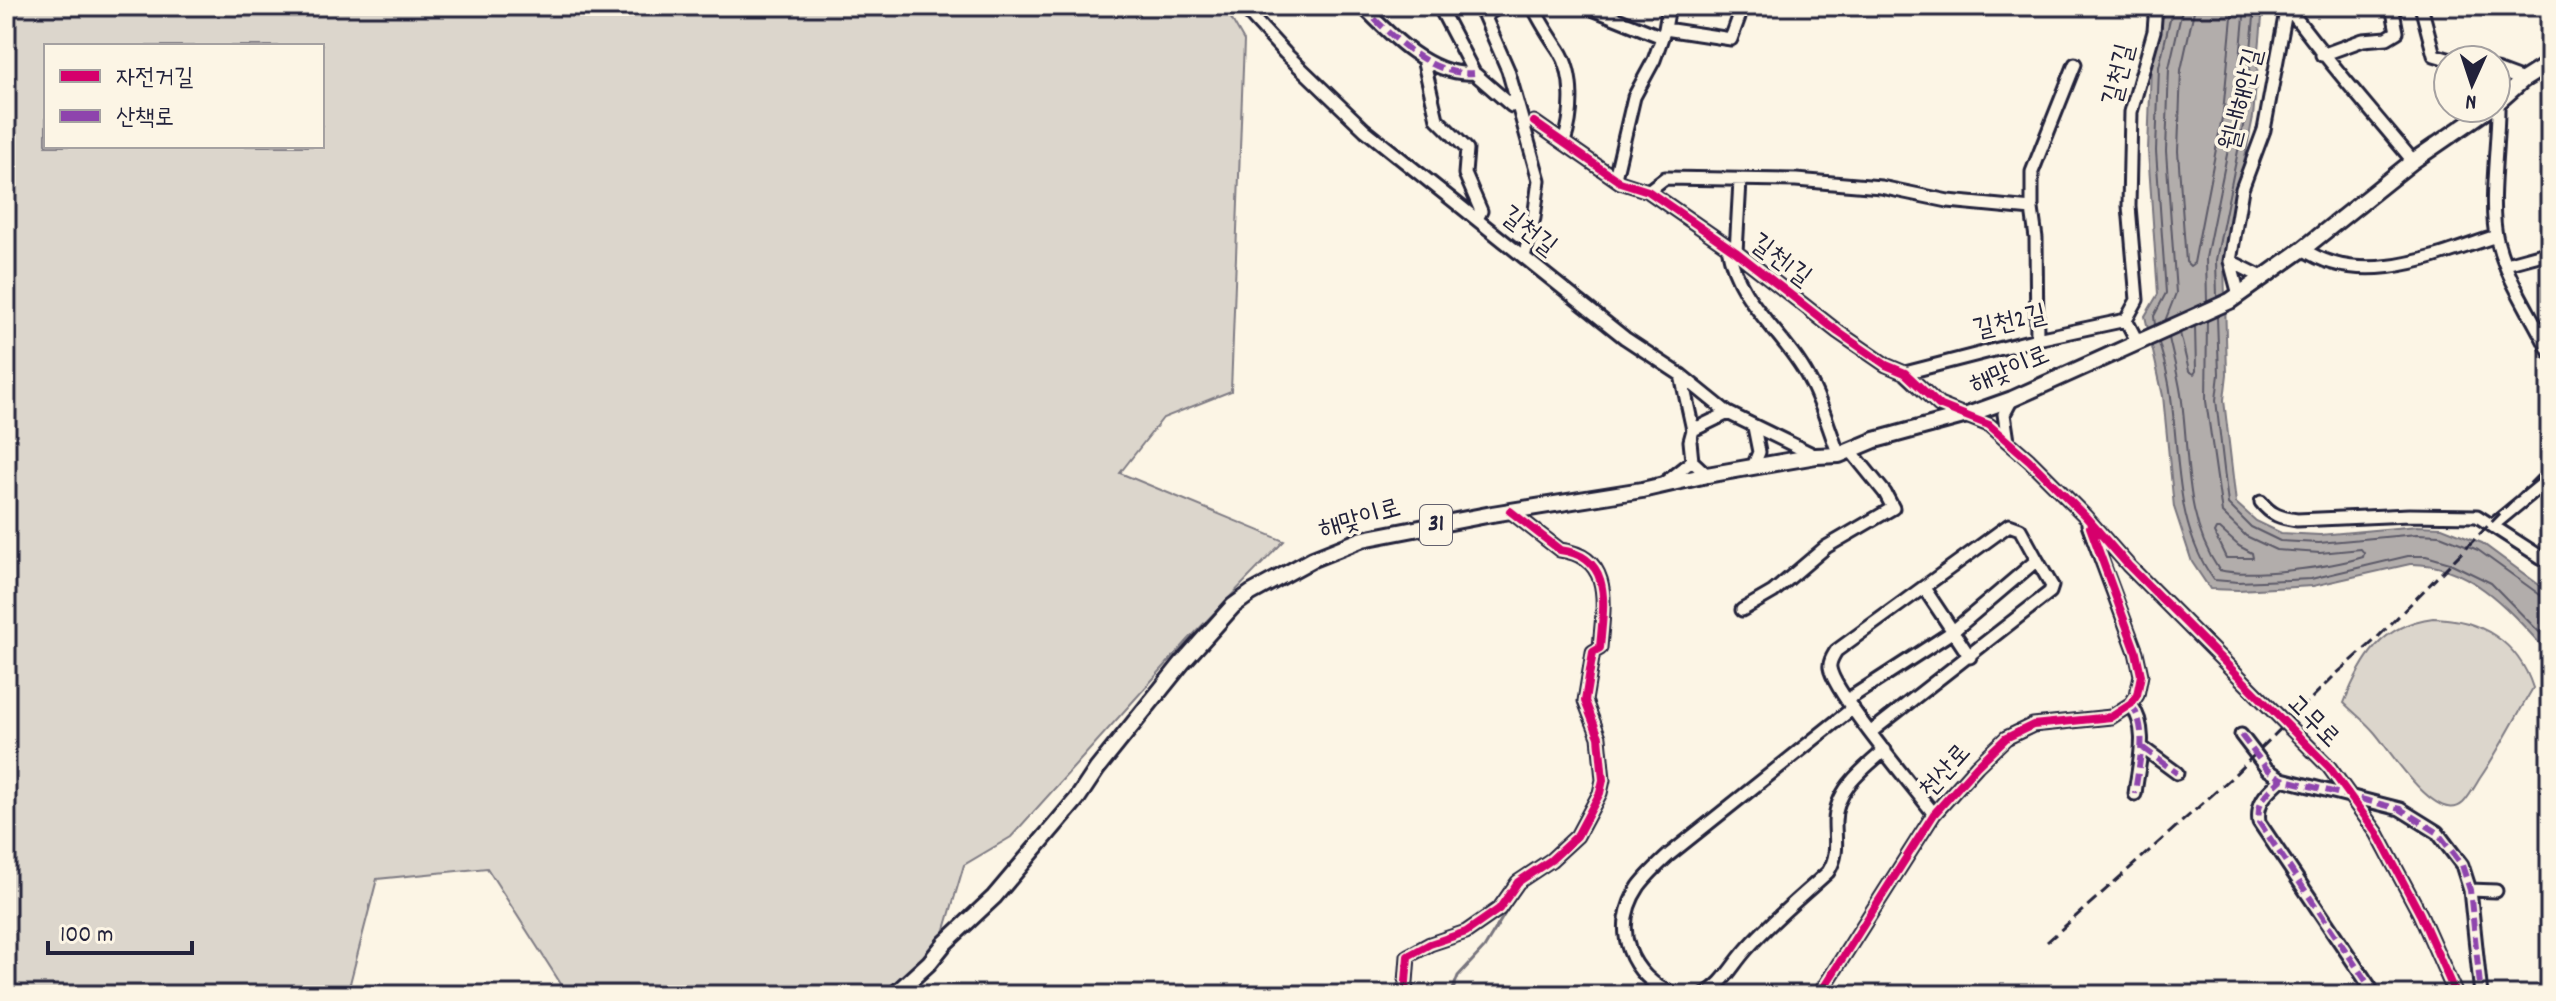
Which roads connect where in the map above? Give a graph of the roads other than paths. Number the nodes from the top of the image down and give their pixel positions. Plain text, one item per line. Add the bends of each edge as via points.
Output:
1 (1242, 6) edge
2 (1362, 6) edge
3 (1439, 6) edge
4 (1501, 6) edge
5 (1533, 6) edge
6 (1585, 6) edge
7 (1669, 6) edge
8 (1743, 6) edge
9 (2156, 6) edge
10 (2287, 6) edge
11 (2392, 6) edge
12 (2421, 6) edge
13 (1482, 10) edge
14 (1663, 33) junction
15 (2432, 47) edge
16 (2322, 55) junction
17 (1423, 59) junction
18 (2550, 63) edge
19 (2075, 64) dead end
20 (1474, 73) junction
21 (2512, 76) edge
22 (2523, 80) junction
23 (2512, 89) edge
24 (1517, 110) junction
25 (1534, 122) dead end
26 (2466, 124) edge
27 (2499, 124) edge
28 (1564, 142) junction
29 (2413, 161) junction
30 (1615, 178) junction
31 (1740, 181) junction
32 (1648, 191) junction
33 (2032, 209) junction
34 (1477, 219) junction
35 (2496, 236) junction
36 (1732, 249) junction
37 (2303, 249) junction
38 (2550, 252) edge
39 (1524, 257) junction
40 (2230, 261) junction
41 (2506, 264) junction
42 (2264, 278) junction
43 (2234, 298) junction
44 (2126, 320) junction
45 (2037, 339) junction
46 (2142, 339) junction
47 (2550, 351) edge
48 (1905, 373) junction
49 (1681, 375) junction
50 (2012, 399) junction
51 (1728, 413) junction
52 (1967, 415) junction
53 (1754, 427) junction
54 (1693, 430) junction
55 (2008, 441) junction
56 (1845, 453) junction
57 (1816, 456) junction
58 (1692, 461) junction
59 (1753, 467) junction
60 (1707, 475) junction
61 (2550, 478) edge
62 (1661, 486) junction
63 (2261, 502) dead end
64 (1510, 511) junction
65 (2085, 516) junction
66 (2493, 525) junction
67 (2037, 560) junction
68 (2550, 563) edge
69 (2128, 565) junction
70 (2111, 586) junction
71 (1924, 588) junction
72 (1742, 610) dead end
73 (1952, 632) junction
74 (1970, 657) junction
75 (1850, 704) junction
76 (2131, 704) junction
77 (1871, 732) junction
78 (2241, 735) dead end
79 (2143, 748) junction
80 (1885, 750) junction
81 (2177, 773) dead end
82 (2282, 779) junction
83 (2135, 794) dead end
84 (2350, 796) junction
85 (1934, 814) junction
86 (2470, 890) junction
87 (2496, 891) dead end
88 (894, 995) edge
89 (1405, 995) edge
90 (1675, 995) edge
91 (1703, 995) edge
92 (1819, 995) edge
93 (2363, 995) edge
94 (2456, 995) edge
95 (2481, 995) edge

1 - 34 street, 길천길 via 1365,130
2 - 17 street
3 - 20 street
4 - 13 street
5 - 28 street via 1568,75 1571,120
6 - 14 street
7 - 14 street
8 - 14 street via 1731,39
9 - 44 street, 길천길 via 2131,112 2129,206 2137,300
10 - 16 street, 월내해안길
10 - 40 street, 월내해안길 via 2264,130 2242,189
11 - 16 street via 2397,32
12 - 15 street
13 - 24 street via 1508,70
14 - 30 street via 1634,97
16 - 29 street, 월내해안길
17 - 20 street via 1461,74
17 - 34 street via 1437,119 1467,149 1465,174 1481,211
18 - 22 main road
19 - 33 street via 2032,172
20 - 24 street
21 - 22 street
22 - 23 main road
24 - 39 street via 1539,180
25 - 28 street, 길천1길
26 - 29 main road
27 - 35 street
28 - 30 street, 길천1길
29 - 37 main road
30 - 32 street, 길천1길
31 - 32 street via 1665,178
31 - 33 street via 1881,187 1948,201
31 - 36 street
32 - 36 street, 길천1길
33 - 45 street
34 - 39 street, 길천길
35 - 37 street via 2417,262 2381,267 2339,264
35 - 41 street
36 - 48 street, 길천1길 via 1838,332
36 - 56 street via 1732,269 1747,297 1809,379
37 - 42 main road
38 - 41 street
39 - 49 street, 길천길 via 1625,338
40 - 42 street
40 - 43 street
41 - 47 street
42 - 43 main road
43 - 46 main road, 31
44 - 45 street, 길천2길
44 - 46 street
45 - 48 street, 길천2길
46 - 50 main road, 해맞이로 / 31
48 - 52 street, 길천1길 via 1939,405
49 - 51 street, 길천길
49 - 54 street
50 - 52 main road, 해맞이로 / 31
50 - 55 street via 2004,414
51 - 53 street, 길천길
51 - 54 street
52 - 55 street
52 - 56 main road, 해맞이로 / 31
53 - 57 street, 길천길
53 - 59 street via 1759,452
54 - 58 street
55 - 65 street, 고무로
56 - 57 main road, 해맞이로 / 31
56 - 72 street via 1893,508 1826,547 1773,592
57 - 59 main road, 해맞이로 / 31
58 - 60 street
58 - 62 street
59 - 60 main road, 해맞이로 / 31
60 - 62 main road, 해맞이로 / 31
61 - 66 street
62 - 64 main road, 해맞이로 / 31
63 - 66 street via 2279,517 2297,520 2477,516
64 - 88 main road, 해맞이로 / 31 via 1363,539 1313,559 1233,606 994,897
64 - 89 street via 1599,572 1600,648 1593,652 1585,701 1603,759 1600,793 1577,836 1518,882 1499,909 1466,932 1408,956
65 - 69 street, 고무로
65 - 70 street
66 - 68 street
67 - 71 street via 2020,529 2009,525
67 - 73 street
67 - 74 street via 2052,586 2050,592
69 - 70 street via 2117,571
69 - 84 street, 고무로 via 2329,767
70 - 76 street via 2141,675
71 - 73 street
71 - 75 street via 1836,651 1830,669
73 - 74 street
73 - 75 street
74 - 77 street
75 - 77 street
75 - 90 street via 1670,854 1637,889 1625,944 1649,981
76 - 79 street via 2139,714
76 - 85 street, 천산로 via 2111,717 2033,725 2006,738
77 - 80 street
78 - 82 street via 2267,769
79 - 81 street
79 - 83 street
80 - 85 street
80 - 91 street via 1841,798 1835,860 1828,872 1744,951 1718,987
82 - 84 street
82 - 93 street via 2262,798 2259,822 2370,987
84 - 86 street via 2400,809 2437,832 2462,865
84 - 94 street, 고무로 via 2377,833
85 - 92 street, 천산로
86 - 87 street
86 - 95 street

